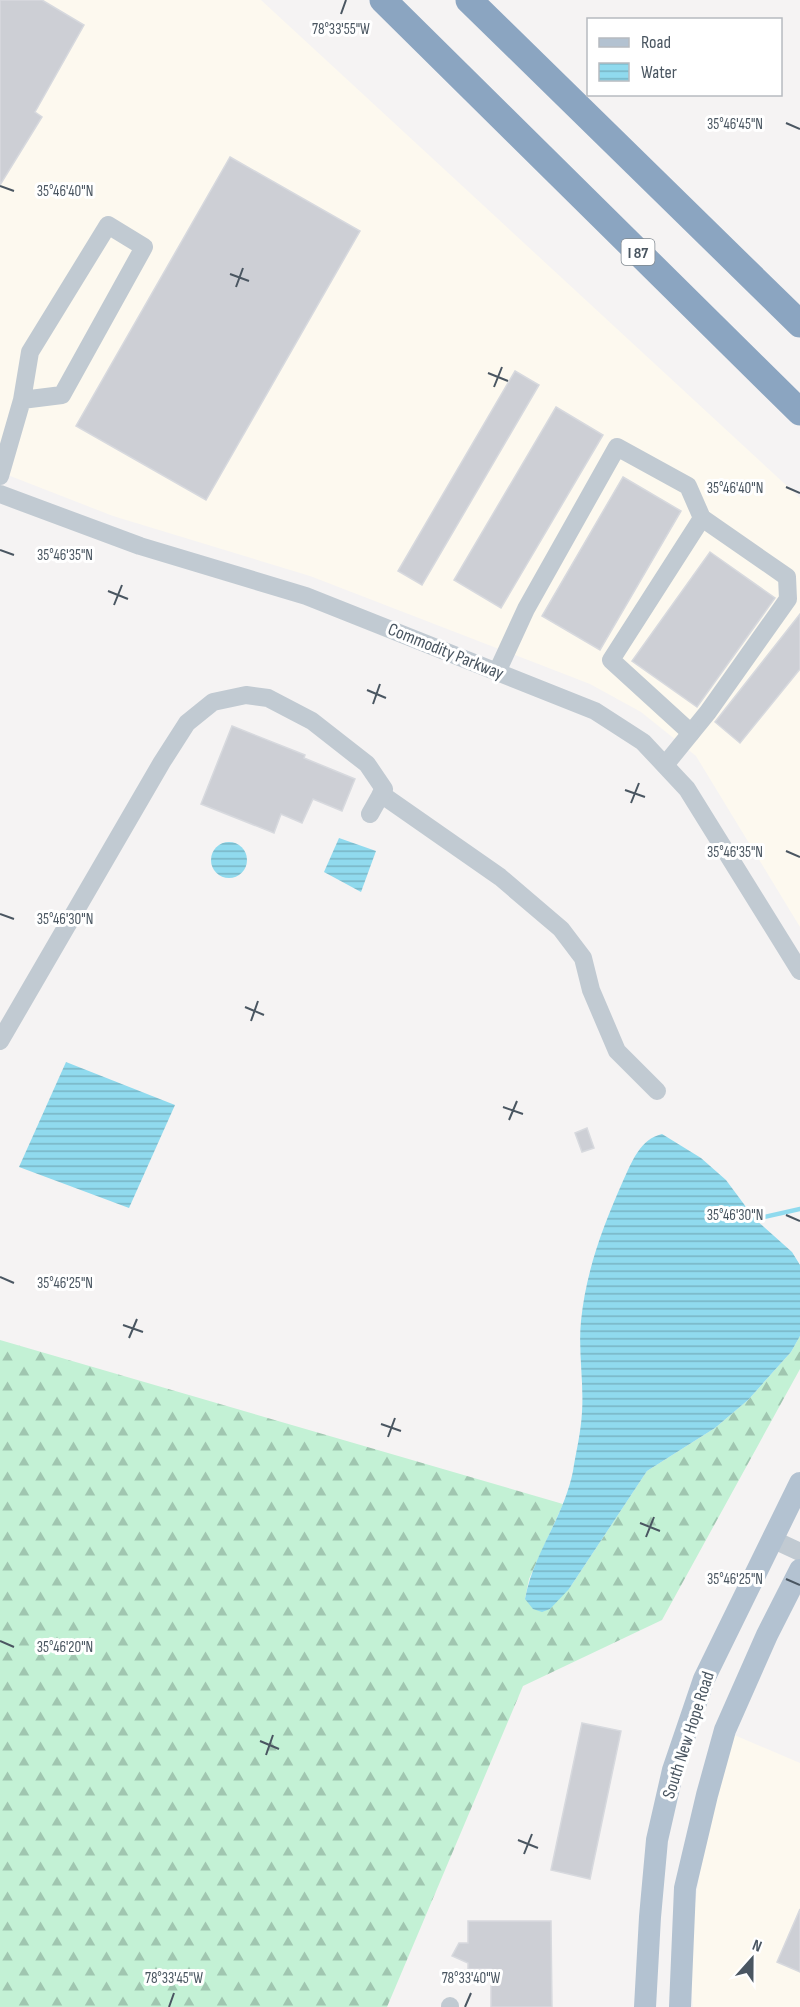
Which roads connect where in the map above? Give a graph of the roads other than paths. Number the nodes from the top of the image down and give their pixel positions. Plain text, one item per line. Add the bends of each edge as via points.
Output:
1 (383, 0) edge
2 (469, 0) edge
3 (800, 324) edge
4 (22, 400) junction
5 (800, 412) edge
6 (0, 476) edge
7 (0, 494) edge
8 (702, 518) junction
9 (497, 672) junction
10 (691, 733) junction
11 (664, 765) junction
12 (381, 794) junction
13 (370, 814) dead end
14 (793, 957) edge
15 (800, 971) edge
16 (0, 1041) edge
17 (657, 1091) dead end
18 (800, 1483) edge
19 (772, 1539) junction
20 (800, 1552) edge
21 (800, 1570) edge
22 (645, 2007) edge
23 (680, 2007) edge

1 - 5 highway, I 87
2 - 3 highway
4 - 4 street via 30,352 108,225 144,247 62,395
4 - 6 street
7 - 9 street, Commodity Parkway via 140,546 306,596
8 - 9 street via 688,486 617,447 526,609
8 - 10 street via 611,660
8 - 10 street via 787,577 788,599
9 - 11 street, Commodity Parkway via 596,711 644,742
10 - 11 street
11 - 14 street, Commodity Parkway via 687,789
12 - 13 street
12 - 16 street via 384,789 368,764 312,721 268,698 246,695 213,702 187,723 162,762
12 - 17 street via 500,877 561,929 583,958 591,990 617,1051
14 - 15 street, Commodity Parkway
18 - 19 main road, South New Hope Road
19 - 20 street
19 - 22 main road, South New Hope Road via 704,1679 673,1770 657,1840
21 - 23 main road, South New Hope Road via 725,1730 706,1795 685,1888

